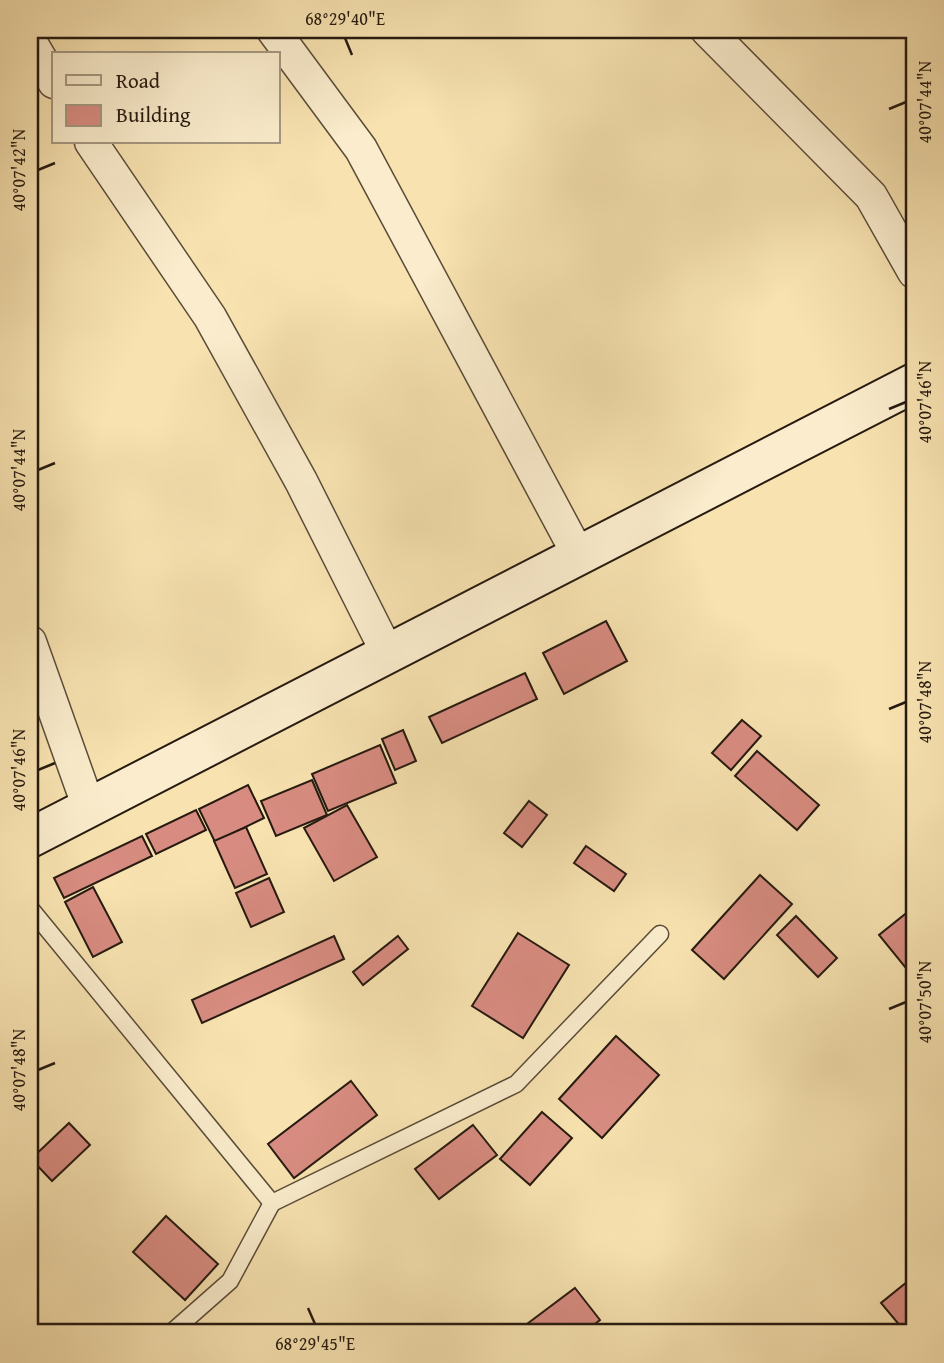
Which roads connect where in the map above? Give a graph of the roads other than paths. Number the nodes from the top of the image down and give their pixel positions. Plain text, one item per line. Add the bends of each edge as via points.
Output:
1 (273, 30) edge
2 (707, 30) edge
3 (30, 41) edge
4 (52, 79) edge
5 (92, 144) edge
6 (914, 272) edge
7 (914, 383) edge
8 (579, 556) junction
9 (30, 642) edge
10 (388, 654) junction
11 (89, 808) junction
12 (30, 838) edge
13 (30, 908) edge
14 (660, 934) dead end
15 (272, 1203) junction
16 (171, 1333) edge

1 - 8 street via 361,149
2 - 6 street via 871,196
3 - 4 street
5 - 10 street via 210,317 301,481
7 - 8 street
8 - 10 street
9 - 11 street
10 - 11 street
11 - 12 street
13 - 15 lane
14 - 15 lane via 516,1084
15 - 16 lane via 230,1281

